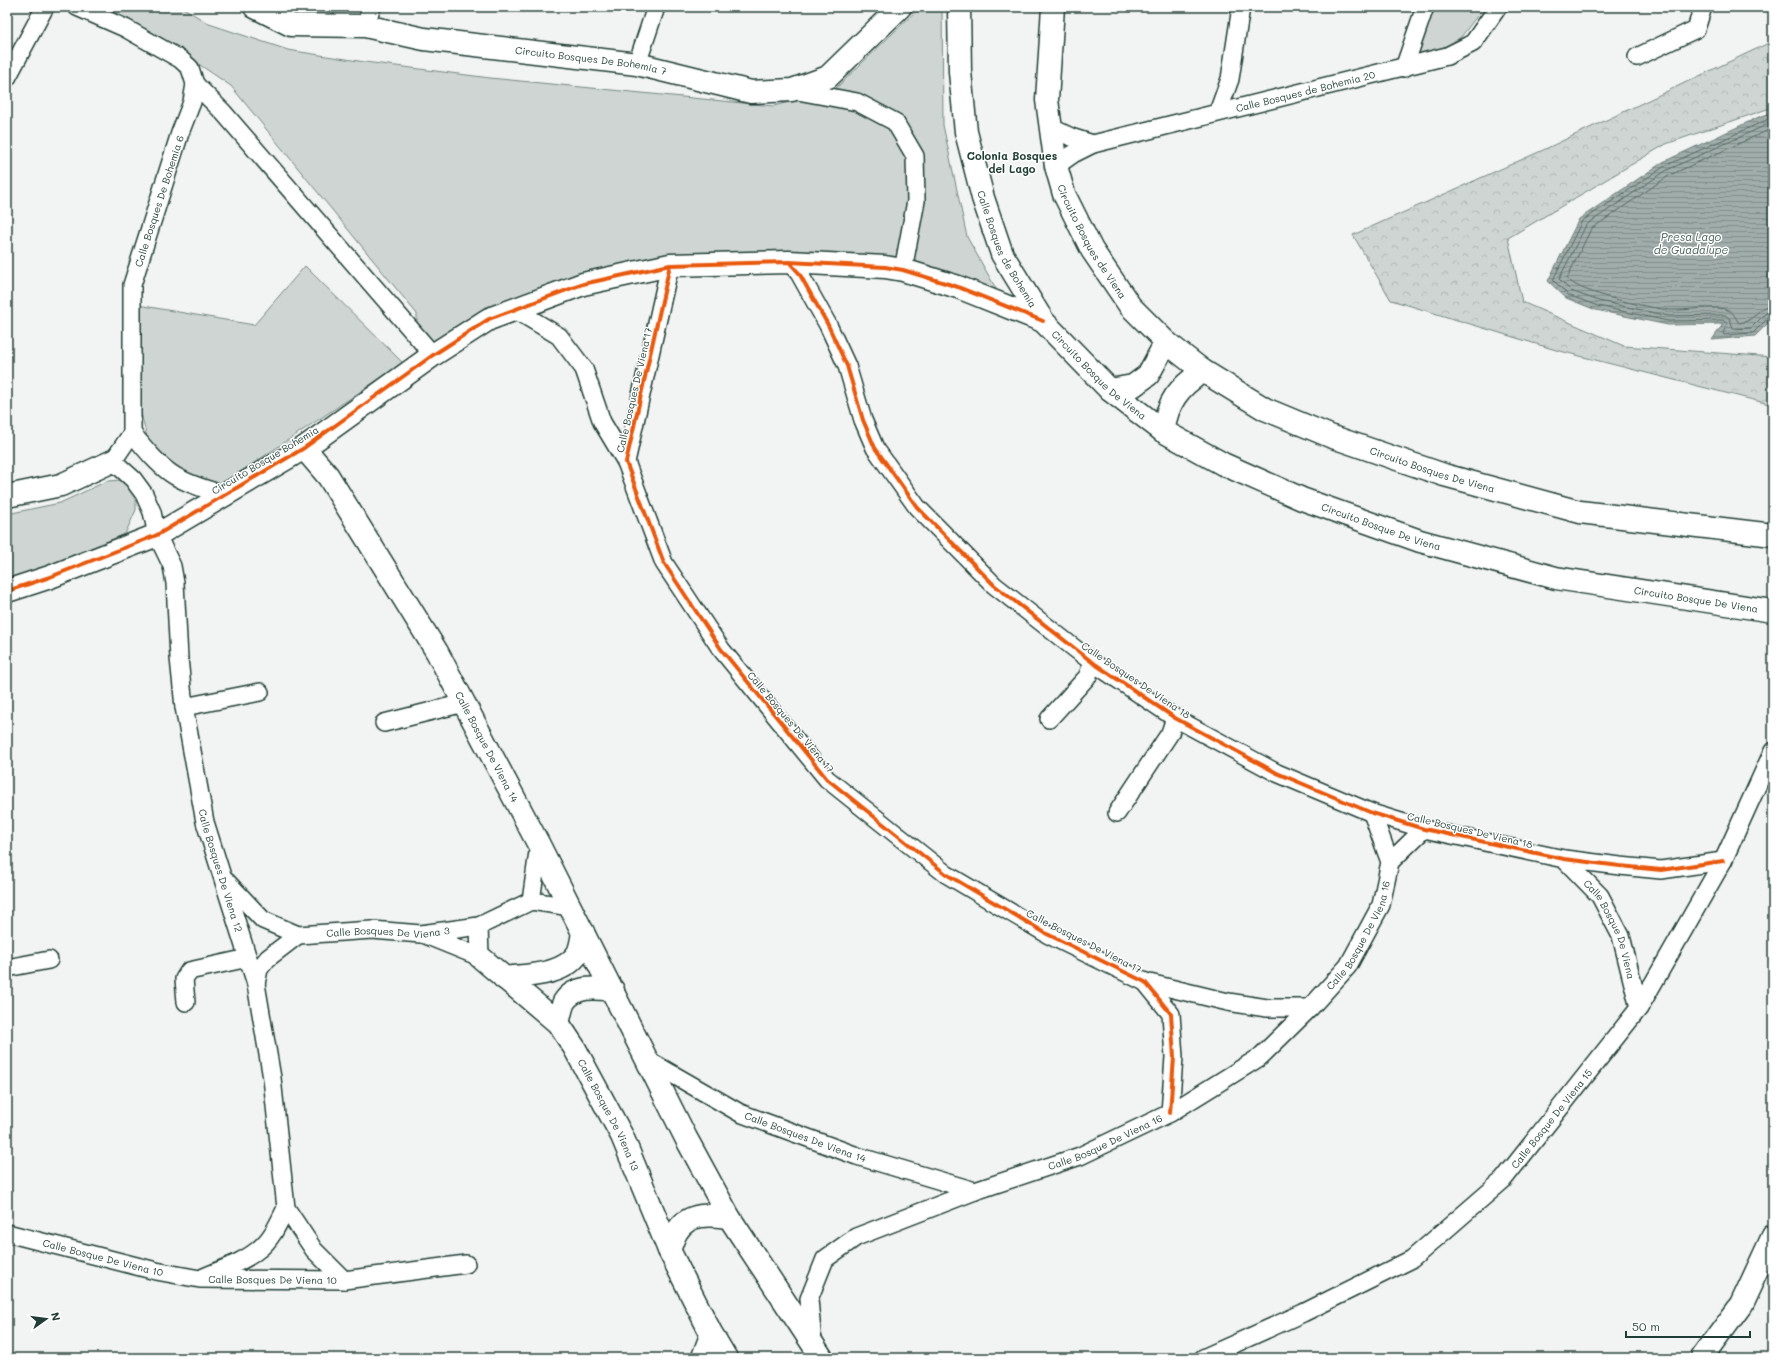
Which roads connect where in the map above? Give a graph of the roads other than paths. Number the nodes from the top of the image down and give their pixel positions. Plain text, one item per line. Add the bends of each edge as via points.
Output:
1 (45, 7) edge
2 (77, 7) edge
3 (255, 7) edge
4 (656, 7) edge
5 (900, 7) edge
6 (959, 7) edge
7 (1053, 7) edge
8 (1241, 7) edge
9 (1425, 7) edge
10 (1498, 7) edge
11 (1702, 7) edge
12 (369, 17) edge
13 (1637, 57) dead end
14 (637, 64) junction
15 (1404, 68) junction
16 (7, 78) edge
17 (195, 84) junction
18 (792, 90) junction
19 (1218, 112) junction
20 (1050, 127) junction
21 (1093, 144) junction
22 (1056, 166) junction
23 (789, 262) junction
24 (670, 265) junction
25 (903, 270) junction
26 (1130, 306) joint
27 (514, 309) junction
28 (1043, 321) junction
29 (1166, 342) junction
30 (433, 355) junction
31 (1203, 371) junction
32 (1110, 390) junction
33 (1163, 431) junction
34 (132, 433) junction
35 (304, 448) junction
36 (113, 461) junction
37 (626, 462) junction
38 (223, 494) junction
39 (7, 496) edge
40 (157, 535) junction
41 (1773, 535) edge
42 (7, 591) edge
43 (1773, 611) edge
44 (1092, 662) junction
45 (260, 692) dead end
46 (464, 703) junction
47 (184, 707) junction
48 (1174, 718) junction
49 (1049, 719) dead end
50 (384, 723) dead end
51 (1773, 751) edge
52 (1117, 813) dead end
53 (1372, 813) junction
54 (1424, 829) junction
55 (539, 845) junction
56 (1564, 860) junction
57 (1723, 861) junction
58 (1390, 862) junction
59 (222, 876) junction
60 (531, 901) junction
61 (571, 908) junction
62 (479, 926) junction
63 (583, 932) junction
64 (421, 934) junction
65 (298, 935) junction
66 (480, 957) junction
67 (248, 958) junction
68 (48, 960) dead end
69 (7, 968) edge
70 (504, 978) junction
71 (1146, 982) junction
72 (256, 984) junction
73 (613, 990) junction
74 (186, 1002) dead end
75 (1310, 1008) junction
76 (1638, 1008) junction
77 (558, 1023) junction
78 (646, 1059) junction
79 (1170, 1113) junction
80 (975, 1191) junction
81 (286, 1208) junction
82 (729, 1217) junction
83 (7, 1233) edge
84 (1773, 1236) edge
85 (669, 1250) junction
86 (466, 1264) dead end
87 (200, 1279) junction
88 (344, 1280) junction
89 (710, 1331) junction
90 (818, 1351) edge
91 (700, 1358) edge
92 (726, 1358) edge
93 (1203, 1358) edge
94 (1702, 1358) edge

1 - 16 street
2 - 17 street via 125,28 180,59 190,68
3 - 12 street, Circuito Bosques De Bohemia 7 via 291,25
4 - 14 street
5 - 18 street, Circuito Bosques De Bohemia 7 via 828,77
6 - 28 street, Calle Bosques de Bohemia via 960,72 966,132 983,198 1002,254
7 - 20 street, Circuito Bosques de Viena via 1047,100
8 - 19 street via 1230,79
9 - 15 street
10 - 15 street, Calle Bosques de Bohemia 20 via 1473,43 1447,56
11 - 13 street via 1696,29
12 - 14 street, Circuito Bosques De Bohemia 7 via 424,39
14 - 18 street, Circuito Bosques De Bohemia 7 via 751,92
15 - 19 street, Calle Bosques de Bohemia 20
17 - 30 street via 224,112
17 - 34 street, Calle Bosques De Bohemia 6 via 192,102 132,285
18 - 25 street via 858,102 895,122 915,156 916,201
19 - 21 street, Calle Bosques de Bohemia 20
20 - 21 street
20 - 22 street, Circuito Bosques de Viena
21 - 22 street, Calle Bosques de Bohemia 20
22 - 26 street, Circuito Bosques de Viena via 1064,194 1092,250
23 - 24 street, Circuito Bosque Bohemia
23 - 25 street, Circuito Bosque Bohemia
23 - 44 street, Calle Bosques De Viena 18 via 799,274 828,325 847,366 863,420 875,448 917,507 994,585
24 - 27 street, Circuito Bosque Bohemia via 583,284
24 - 37 street, Calle Bosques De Viena 17
25 - 28 street, Circuito Bosque Bohemia via 958,287
26 - 29 street, Circuito Bosques De Viena
27 - 30 street, Circuito Bosque Bohemia via 489,319
27 - 37 street, Calle Bosques De Viena 17 via 559,336 584,369 602,422
28 - 32 street, Circuito Bosque De Viena
29 - 31 street, Circuito Bosques De Viena
29 - 32 street via 1148,375 1133,386
30 - 35 street, Circuito Bosque Bohemia
31 - 33 street via 1187,382 1173,398 1166,412
31 - 41 street, Circuito Bosques De Viena via 1265,409 1330,436 1444,475 1580,512
32 - 33 street, Circuito Bosque De Viena
33 - 43 street, Circuito Bosque De Viena via 1223,464 1302,499 1420,542 1556,578
34 - 36 street
34 - 38 street via 159,466 170,475 198,488
35 - 38 street, Circuito Bosque Bohemia
35 - 46 street, Calle Bosque De Viena 14 via 328,476 437,652
36 - 39 street via 61,485
36 - 40 street, Calle Bosques De Viena 12 via 144,494 152,512
37 - 71 street, Calle Bosques De Viena 17 via 664,563 721,649 827,779 946,874 1047,934
38 - 40 street, Circuito Bosque Bohemia
40 - 42 street, Circuito Bosque Bohemia
40 - 47 street, Calle Bosques De Viena 12 via 168,555 175,583
44 - 48 street, Calle Bosques De Viena 18
44 - 49 street via 1088,676
45 - 47 street
46 - 50 street
46 - 55 street, Calle Bosque De Viena 14
47 - 59 street, Calle Bosques De Viena 12 via 205,822
48 - 52 street via 1170,733
48 - 53 street, Calle Bosques De Viena 18 via 1277,772
51 - 57 street, Calle Bosque De Viena 15
53 - 54 street, Calle Bosques De Viena 18
53 - 58 street
54 - 56 street, Calle Bosques De Viena 18
54 - 58 street
55 - 60 street
55 - 61 street, Calle Bosque De Viena 14
56 - 57 street, Calle Bosques De Viena 18 via 1661,870
56 - 76 street, Calle Bosque De Viena via 1600,896 1621,936
57 - 76 street, Calle Bosque De Viena 15
58 - 75 street, Calle Bosque De Viena 16 via 1381,905 1348,966
59 - 65 street, Calle Bosques De Viena 3 via 263,920
59 - 67 street, Calle Bosques De Viena 12
60 - 61 street
60 - 62 street, Calle Bosques De Viena 3
61 - 63 street, Calle Bosque De Viena 14
62 - 64 street, Calle Bosques De Viena 3
62 - 66 street
63 - 70 street via 578,953 566,965 544,974
63 - 73 street, Calle Bosque De Viena 14
64 - 65 street, Calle Bosques De Viena 3 via 372,930
64 - 66 street, Calle Bosque De Viena 13
65 - 72 street via 268,958 260,969
66 - 70 street, Calle Bosque De Viena 13
67 - 72 street, Calle Bosques De Viena 12
67 - 74 street via 189,971 184,978
68 - 69 street
70 - 77 street, Calle Bosque De Viena 13
71 - 75 street via 1228,1002 1267,1008
71 - 79 street, Calle Bosques De Viena 17 via 1171,1014 1174,1057
72 - 81 street, Calle Bosques De Viena 12 via 272,1078
73 - 77 street via 590,987 577,991 564,1002
73 - 78 street, Calle Bosque De Viena 14
75 - 79 street, Calle Bosque De Viena 16 via 1260,1057
76 - 93 street, Calle Bosque De Viena 15 via 1504,1180 1412,1259 1303,1313
77 - 85 street, Calle Bosque De Viena 13 via 574,1047 622,1136
78 - 80 street, Calle Bosques De Viena 14 via 740,1113 857,1156
78 - 82 street
79 - 80 street, Calle Bosque De Viena 16 via 1080,1156
80 - 90 street, Calle Bosque De Viena 16 via 856,1237 825,1259 809,1300
81 - 87 street via 272,1234 260,1249
81 - 88 street, Calle Bosques De Viena 12 via 314,1250
82 - 85 street via 693,1217 678,1229
82 - 90 street
83 - 87 street, Calle Bosque De Viena 10 via 156,1271
84 - 94 street via 1741,1305
85 - 89 street, Calle Bosque De Viena 13
86 - 88 street, Calle Bosques De Viena 10
87 - 88 street, Calle Bosques De Viena 10
89 - 91 street
89 - 92 street, Calle Bosque De Viena 13

